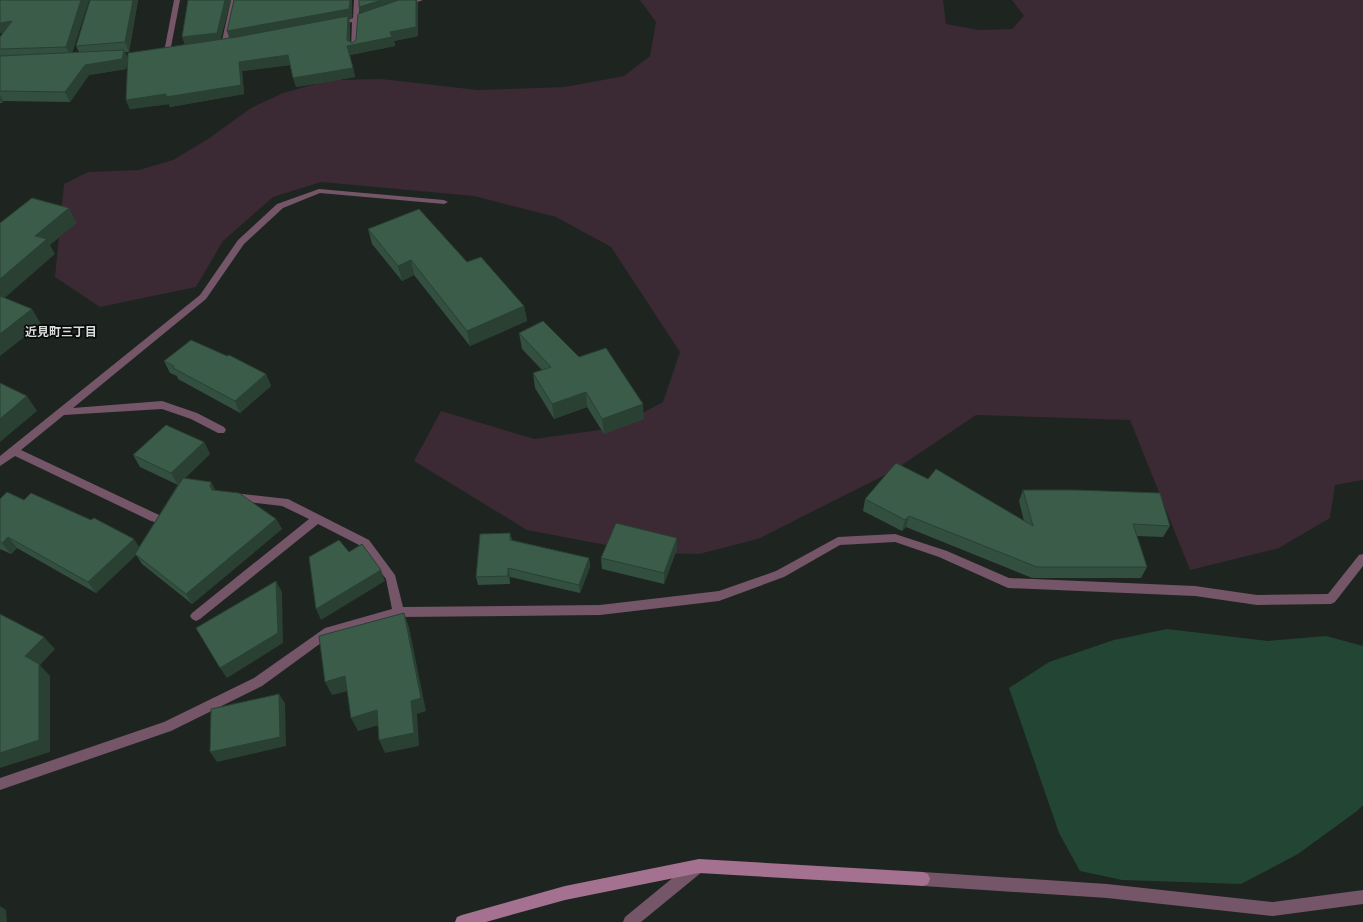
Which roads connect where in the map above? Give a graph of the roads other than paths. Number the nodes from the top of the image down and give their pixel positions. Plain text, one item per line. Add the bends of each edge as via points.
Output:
1 (177, 0) edge
2 (234, 0) edge
3 (357, 0) edge
4 (420, 0) edge
5 (398, 7) edge
6 (377, 14) edge
7 (355, 21) junction
8 (332, 25) edge
9 (232, 43) edge
10 (224, 44) junction
11 (216, 46) edge
12 (354, 49) edge
13 (160, 53) edge
14 (444, 202) dead end
15 (61, 412) junction
16 (221, 430) dead end
17 (14, 451) junction
18 (0, 462) edge
19 (222, 496) edge
20 (155, 518) dead end
21 (317, 518) junction
22 (1363, 558) edge
23 (398, 612) junction
24 (196, 616) dead end
25 (0, 784) edge
26 (699, 866) junction
27 (1363, 897) edge
28 (462, 922) edge
29 (630, 922) edge

1 - 13 street via 169,52
2 - 10 street
3 - 7 street
4 - 5 street
6 - 7 street
7 - 8 street
7 - 12 street
9 - 10 street
10 - 11 street
14 - 15 street via 319,191 280,206 241,242 203,297
15 - 16 street via 162,405 194,416
15 - 17 street
17 - 18 street
17 - 20 street
19 - 21 street via 284,502
21 - 23 street via 365,543 391,578
21 - 24 street
22 - 23 street via 1331,600 1257,600 1195,591 1008,583 943,554 895,538 838,541 780,574 719,596 600,610
23 - 25 street via 329,631 258,682 167,727
26 - 27 street via 1106,891 1273,908
26 - 28 street via 565,893
26 - 29 street

